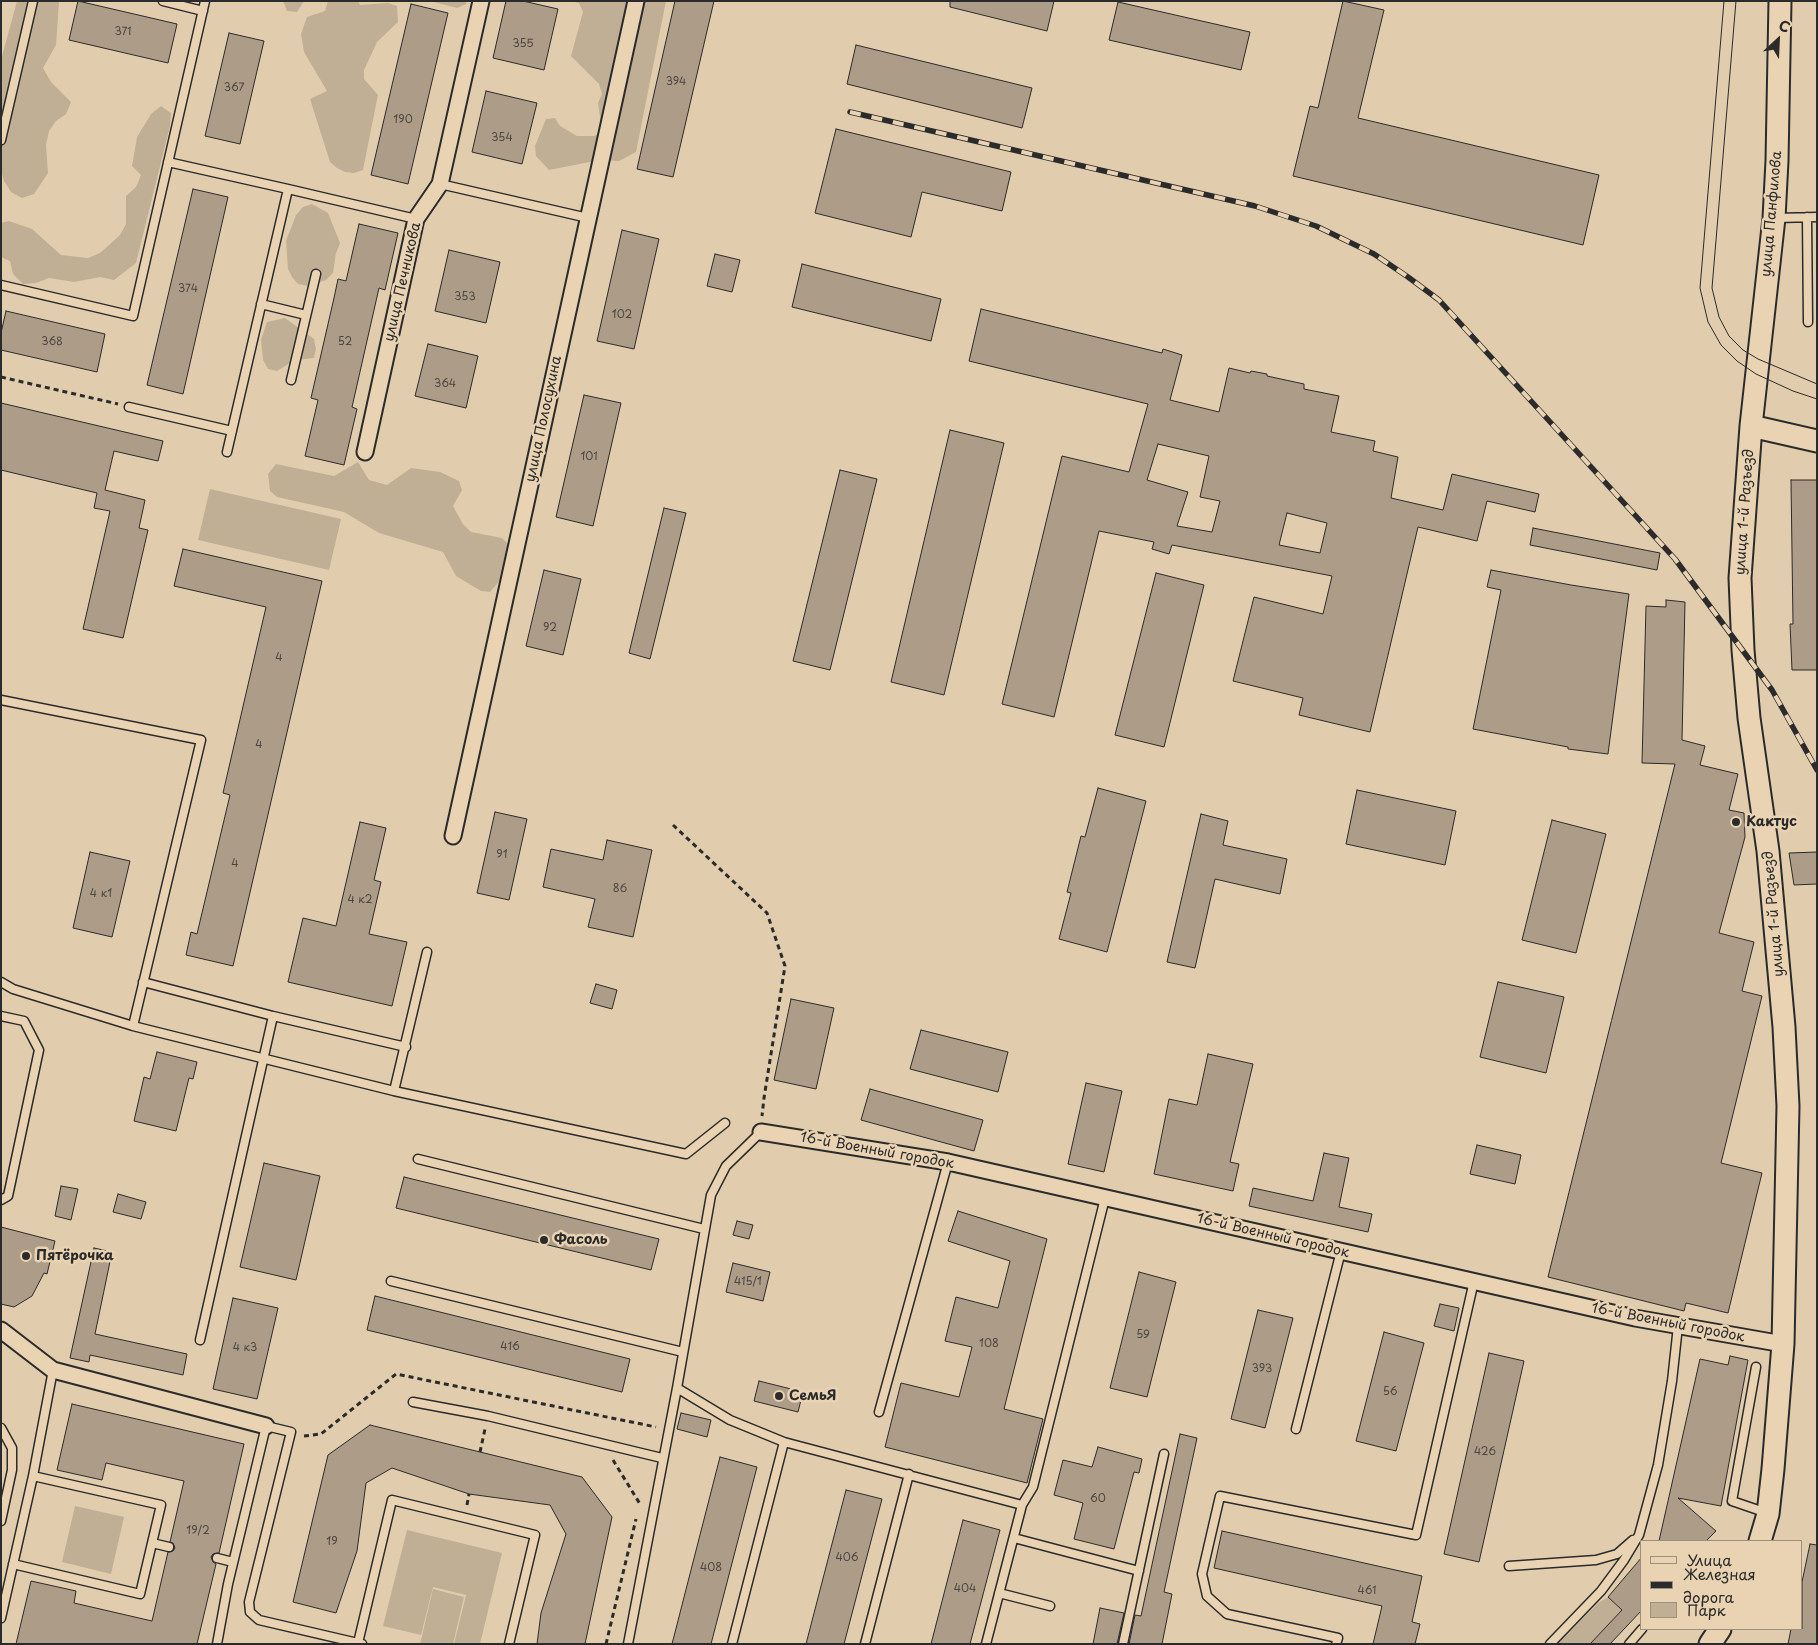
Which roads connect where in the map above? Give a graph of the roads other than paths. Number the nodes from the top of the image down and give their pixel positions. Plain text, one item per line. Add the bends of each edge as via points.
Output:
1 (33, 1) edge
2 (163, 1) edge
3 (205, 1) edge
4 (480, 1) edge
5 (636, 1) edge
6 (1780, 1) edge
7 (203, 10) junction
8 (4, 116) edge
9 (1, 140) edge
10 (168, 162) junction
11 (440, 184) junction
12 (288, 189) junction
13 (1807, 217) junction
14 (1817, 217) edge
15 (588, 218) junction
16 (1774, 218) junction
17 (416, 219) junction
18 (316, 274) dead end
19 (1, 285) edge
20 (261, 304) junction
21 (306, 315) junction
22 (1808, 322) dead end
23 (292, 380) dead end
24 (129, 407) road end
25 (1751, 426) junction
26 (232, 431) junction
27 (1817, 442) edge
28 (227, 452) dead end
29 (365, 452) dead end
30 (1, 700) edge
31 (453, 836) dead end
32 (428, 952) dead end
33 (1, 982) edge
34 (143, 982) junction
35 (1, 1016) edge
36 (273, 1016) junction
37 (133, 1026) junction
38 (406, 1046) junction
39 (263, 1058) junction
40 (394, 1092) junction
41 (725, 1123) dead end
42 (762, 1132) joint
43 (418, 1159) dead end
44 (948, 1162) junction
45 (1105, 1198) junction
46 (1, 1200) edge
47 (704, 1229) junction
48 (1341, 1251) junction
49 (392, 1280) dead end
50 (1474, 1281) junction
51 (1678, 1326) junction
52 (1, 1330) edge
53 (200, 1340) dead end
54 (1784, 1344) junction
55 (683, 1352) junction
56 (1756, 1367) dead end
57 (53, 1370) junction
58 (677, 1388) junction
59 (413, 1402) dead end
60 (879, 1412) dead end
61 (266, 1426) junction
62 (1, 1428) edge
63 (1296, 1430) dead end
64 (784, 1442) junction
65 (1164, 1454) dead end
66 (662, 1458) junction
67 (909, 1474) junction
68 (33, 1476) junction
69 (1022, 1506) junction
70 (1768, 1514) junction
71 (1, 1521) edge
72 (1639, 1535) junction
73 (1014, 1538) junction
74 (1760, 1540) edge
75 (152, 1543) junction
76 (169, 1547) dead end
77 (217, 1558) dead end
78 (233, 1562) junction
79 (14, 1564) junction
80 (1509, 1566) dead end
81 (1139, 1571) junction
82 (1000, 1593) junction
83 (1050, 1606) dead end
84 (1, 1618) edge
85 (1641, 1630) edge
86 (1719, 1630) edge
87 (360, 1643) edge
88 (217, 1644) edge
89 (509, 1644) edge
90 (628, 1644) edge
91 (732, 1644) edge
92 (865, 1644) edge
93 (986, 1644) edge
94 (1123, 1644) edge
95 (1336, 1644) edge
96 (1550, 1644) edge
97 (1629, 1644) edge
98 (1710, 1644) edge

1 - 8 lane
2 - 7 lane
3 - 7 lane
4 - 11 street, улица Печникова
5 - 15 street, улица Полосухина
6 - 16 main road, улица Панфилова
7 - 10 lane
8 - 9 lane
10 - 12 lane
10 - 19 lane via 133,316
11 - 15 lane
11 - 17 street, улица Печникова
12 - 17 lane
12 - 20 lane
13 - 14 lane
13 - 16 lane
13 - 22 lane
15 - 31 street, улица Полосухина
16 - 25 main road, улица Панфилова
17 - 29 street, улица Печникова
18 - 21 lane
20 - 21 lane
20 - 26 lane
21 - 23 lane
24 - 26 lane
25 - 27 main road
25 - 54 main road, улица 1-й Разъезд via 1740,578 1749,718 1768,851 1788,1096
26 - 28 lane
30 - 34 lane via 201,740
32 - 38 lane
33 - 37 lane
34 - 36 lane
34 - 37 lane
35 - 46 lane via 24,1021 39,1050 8,1196
36 - 38 lane
36 - 39 lane
37 - 39 lane
38 - 40 lane
39 - 40 lane
39 - 53 lane
40 - 41 lane via 686,1154
42 - 44 street, 16-й Военный городок
42 - 47 lane via 726,1166 711,1195
43 - 47 lane
44 - 45 street, 16-й Военный городок
44 - 60 lane
45 - 48 street, 16-й Военный городок
45 - 69 lane via 1033,1487
47 - 55 lane
48 - 50 street, 16-й Военный городок
48 - 63 lane
49 - 55 lane
50 - 51 street, 16-й Военный городок
50 - 95 lane via 1416,1535 1220,1496 1202,1574 1207,1596 1227,1614 1338,1638
51 - 54 street, 16-й Военный городок
51 - 72 lane via 1658,1465
52 - 57 street
54 - 70 main road, улица 1-й Разъезд
55 - 58 lane
56 - 70 lane via 1732,1501
57 - 61 street
57 - 68 lane
58 - 64 lane via 730,1420
58 - 66 lane
59 - 66 lane via 488,1416
61 - 78 lane
61 - 87 lane via 291,1432 249,1602 250,1612 259,1620
62 - 71 lane via 12,1448 12,1470
64 - 67 lane
64 - 91 lane
65 - 81 lane
66 - 90 lane
67 - 69 lane
67 - 92 lane
68 - 75 lane via 161,1505
68 - 79 lane
69 - 73 lane
70 - 74 main road, улица 1-й Разъезд
72 - 80 lane via 1618,1554 1596,1560
72 - 96 lane via 1601,1591
73 - 81 lane
73 - 82 lane
75 - 76 lane
75 - 79 lane via 140,1594
77 - 78 lane
78 - 88 lane
79 - 84 lane
81 - 94 lane
82 - 83 lane
82 - 93 lane
85 - 97 lane
86 - 98 main road
87 - 89 lane via 392,1500 535,1535

